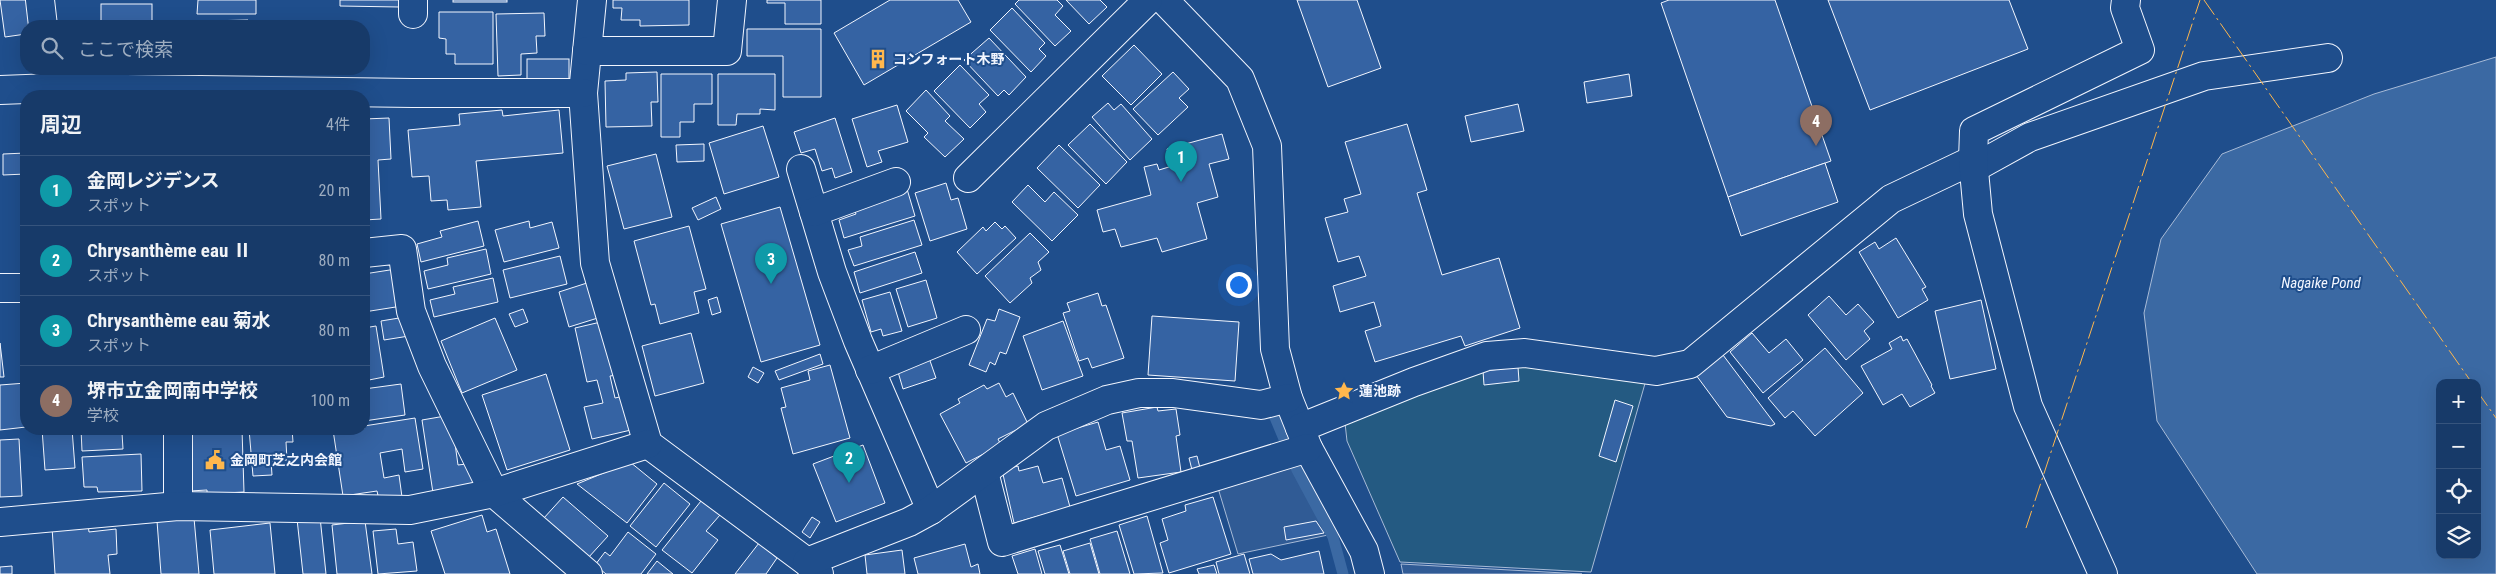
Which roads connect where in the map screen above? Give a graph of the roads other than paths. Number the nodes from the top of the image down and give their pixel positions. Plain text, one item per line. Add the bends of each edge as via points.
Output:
1 (40, 0) edge
2 (592, 0) edge
3 (732, 0) edge
4 (1148, 0) edge
5 (1164, 0) edge
6 (2126, 0) edge
7 (42, 20) edge
8 (587, 51) junction
9 (2328, 58) dead end
10 (46, 85) edge
11 (0, 90) edge
12 (175, 90) edge
13 (583, 93) junction
14 (370, 94) edge
15 (1973, 164) junction
16 (801, 169) dead end
17 (968, 178) dead end
18 (896, 182) dead end
19 (814, 212) junction
20 (370, 252) edge
21 (0, 288) edge
22 (20, 288) edge
23 (966, 330) dead end
24 (870, 370) junction
25 (1278, 400) junction
26 (178, 435) edge
27 (648, 444) junction
28 (1300, 445) junction
29 (984, 472) junction
30 (494, 494) junction
31 (178, 506) junction
32 (931, 510) junction
33 (0, 522) edge
34 (813, 568) edge
35 (588, 574) edge
36 (1370, 574) edge
37 (2103, 574) edge

1 - 7 street
2 - 8 street
3 - 8 street via 727,51
4 - 17 street
5 - 25 street via 1240,79 1267,146
6 - 15 street via 2125,8 2140,50 1974,131
8 - 13 street
9 - 15 street via 2204,76 2030,137
10 - 11 street
10 - 12 street
13 - 14 street
13 - 27 street via 595,262
15 - 28 street via 1890,199 1690,364 1656,371 1525,353 1487,356 1414,382
15 - 37 street via 1978,214 2028,406
16 - 19 street
18 - 19 street
19 - 24 street via 832,272
20 - 30 street via 402,249 411,311 432,366
21 - 22 street
23 - 24 street
24 - 32 street
25 - 28 street
25 - 29 street via 1173,393 1139,393 1107,400 1046,426
26 - 31 street
27 - 30 street
27 - 34 street
28 - 29 street via 1002,542
28 - 36 street via 1364,551
29 - 32 street
30 - 31 street via 410,510
30 - 35 street
31 - 33 street
32 - 34 street

